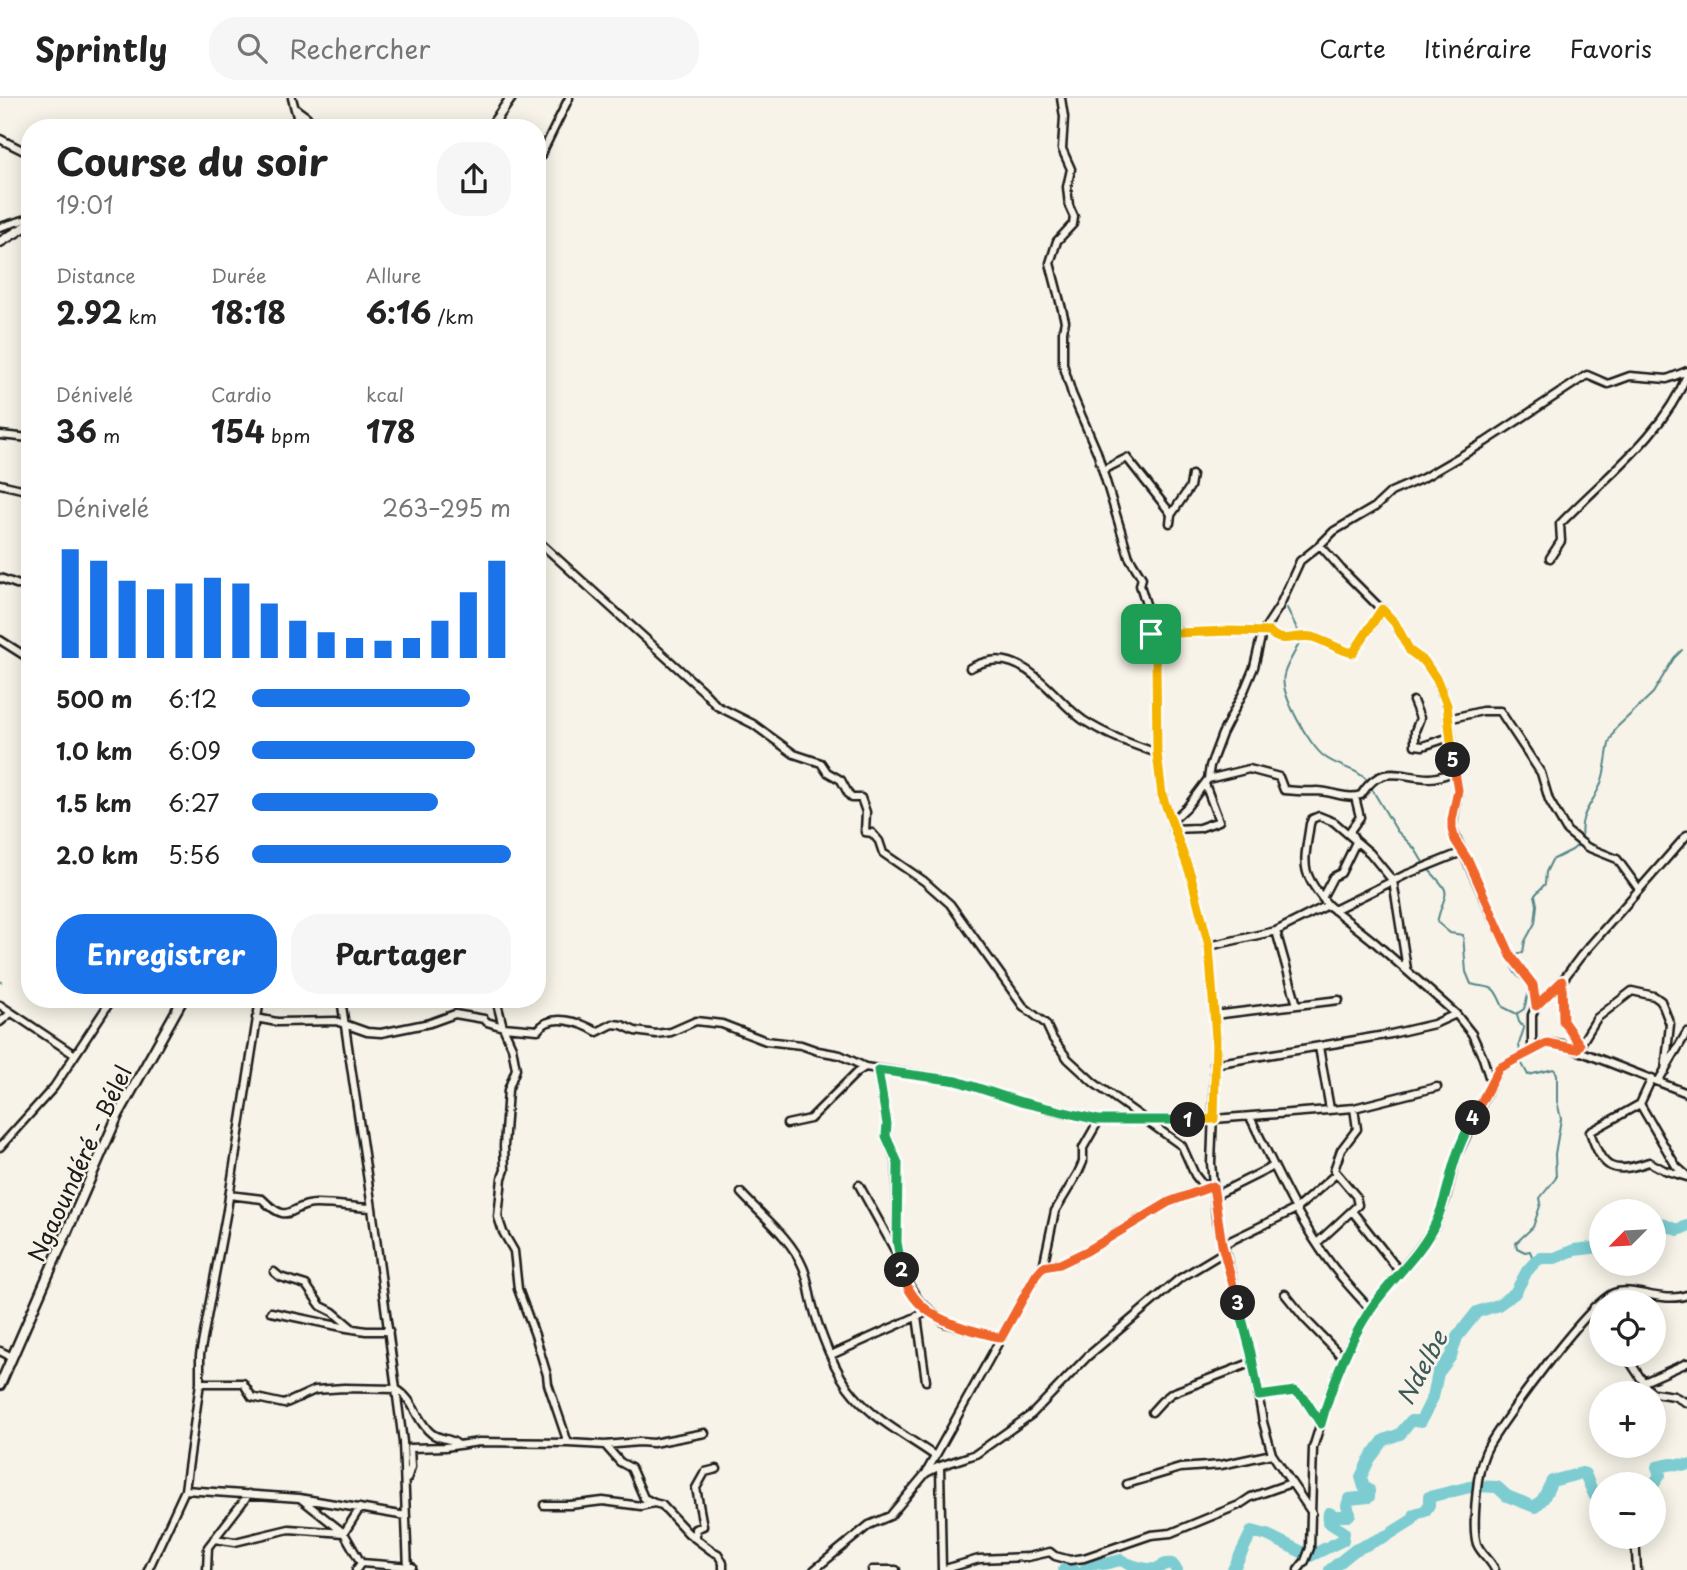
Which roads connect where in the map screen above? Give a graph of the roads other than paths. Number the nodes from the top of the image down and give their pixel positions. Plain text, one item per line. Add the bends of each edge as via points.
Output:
1 (292, 98) edge
2 (512, 98) edge
3 (569, 98) edge
4 (1061, 98) edge
5 (295, 108) junction
6 (298, 119) edge
7 (308, 119) edge
8 (497, 119) edge
9 (0, 139) edge
10 (546, 145) edge
11 (21, 150) edge
12 (21, 221) edge
13 (0, 227) edge
14 (21, 230) edge
15 (3, 241) edge
16 (1687, 373) edge
17 (0, 435) edge
18 (21, 437) edge
19 (1103, 470) junction
20 (1192, 475) dead end
21 (0, 484) edge
22 (21, 489) edge
23 (1321, 545) junction
24 (546, 548) edge
25 (1550, 558) dead end
26 (0, 578) edge
27 (21, 586) edge
28 (1382, 609) junction
29 (1262, 633) junction
30 (1151, 634) junction
31 (0, 640) edge
32 (21, 653) edge
33 (970, 668) dead end
34 (1413, 701) dead end
35 (1448, 719) junction
36 (1450, 737) junction
37 (1157, 753) junction
38 (1456, 771) junction
39 (1207, 781) junction
40 (1355, 797) junction
41 (1172, 825) junction
42 (1687, 835) edge
43 (1356, 842) junction
44 (1462, 852) junction
45 (1393, 881) junction
46 (1639, 889) junction
47 (1322, 898) junction
48 (1331, 907) junction
49 (1276, 931) junction
50 (1209, 946) junction
51 (1407, 970) junction
52 (1562, 981) junction
53 (1339, 1000) dead end
54 (1297, 1004) junction
55 (0, 1005) edge
56 (1536, 1006) junction
57 (106, 1008) edge
58 (178, 1008) edge
59 (258, 1008) edge
60 (342, 1008) edge
61 (498, 1008) edge
62 (11, 1013) junction
63 (1214, 1014) junction
64 (1456, 1014) junction
65 (256, 1018) junction
66 (0, 1022) edge
67 (344, 1023) junction
68 (503, 1027) junction
69 (1687, 1032) edge
70 (1320, 1047) junction
71 (1579, 1047) junction
72 (1532, 1051) junction
73 (75, 1055) junction
74 (1214, 1064) junction
75 (866, 1067) junction
76 (878, 1070) junction
77 (1665, 1071) junction
78 (1655, 1079) junction
79 (1491, 1083) junction
80 (1437, 1087) dead end
81 (1687, 1093) edge
82 (1640, 1104) junction
83 (1354, 1108) junction
84 (1331, 1109) junction
85 (1250, 1117) junction
86 (1214, 1119) junction
87 (1098, 1120) junction
88 (1147, 1121) junction
89 (787, 1124) dead end
90 (0, 1147) edge
91 (1274, 1166) junction
92 (1335, 1174) junction
93 (1687, 1176) edge
94 (859, 1185) dead end
95 (1213, 1186) junction
96 (741, 1194) dead end
97 (229, 1195) junction
98 (1214, 1196) junction
99 (372, 1208) junction
100 (1296, 1209) junction
101 (1352, 1211) junction
102 (1317, 1244) junction
103 (1223, 1248) junction
104 (901, 1262) junction
105 (1043, 1267) junction
106 (274, 1272) dead end
107 (1400, 1272) junction
108 (1285, 1294) dead end
109 (1687, 1295) edge
110 (1666, 1298) edge
111 (1370, 1309) junction
112 (929, 1311) junction
113 (271, 1312) dead end
114 (1589, 1313) edge
115 (917, 1316) junction
116 (353, 1329) junction
117 (389, 1331) junction
118 (1001, 1338) junction
119 (0, 1350) edge
120 (831, 1355) junction
121 (12, 1357) junction
122 (1344, 1359) junction
123 (1253, 1362) junction
124 (1687, 1363) edge
125 (926, 1381) dead end
126 (1646, 1381) edge
127 (200, 1383) junction
128 (0, 1385) edge
129 (396, 1389) junction
130 (1666, 1395) edge
131 (1259, 1396) junction
132 (1687, 1403) edge
133 (1152, 1412) dead end
134 (1321, 1424) junction
135 (705, 1433) dead end
136 (568, 1443) junction
137 (457, 1444) junction
138 (605, 1445) junction
139 (1272, 1454) junction
140 (934, 1456) junction
141 (940, 1466) junction
142 (717, 1469) dead end
143 (926, 1473) junction
144 (1291, 1483) junction
145 (1127, 1484) dead end
146 (405, 1486) junction
147 (186, 1490) junction
148 (249, 1494) junction
149 (299, 1497) junction
150 (654, 1503) junction
151 (544, 1504) dead end
152 (360, 1508) junction
153 (1312, 1513) junction
154 (406, 1516) junction
155 (344, 1533) junction
156 (694, 1537) junction
157 (214, 1539) junction
158 (1636, 1549) edge
159 (361, 1563) junction
160 (150, 1568) edge
161 (409, 1568) edge
162 (207, 1570) edge
163 (356, 1570) edge
164 (723, 1570) edge
165 (814, 1570) edge
166 (872, 1570) edge
167 (896, 1570) edge
168 (942, 1570) edge
169 (1298, 1570) edge
170 (1495, 1570) edge
171 (1637, 1570) edge

1 - 5 street
2 - 8 main road
3 - 10 street
4 - 19 street via 1062,149 1071,169 1067,187 1074,217 1057,241 1050,262 1065,321 1063,364
5 - 6 street
5 - 7 street
9 - 11 street
12 - 13 street
13 - 15 street
14 - 15 main road
16 - 23 street via 1667,379 1630,376 1608,384 1587,375 1485,442 1391,492
16 - 25 street via 1676,401 1655,429 1560,524 1561,541
17 - 18 street
19 - 20 street via 1127,458 1170,519 1190,487
19 - 30 street via 1129,557 1142,578
21 - 22 street
23 - 28 street
23 - 29 street via 1300,561
24 - 88 street via 717,706 761,729 794,754 821,764 841,780 852,798 861,797 865,832 879,841 883,853 950,904 998,974 1023,1006 1046,1024 1068,1059
26 - 27 street
28 - 29 street via 1353,653 1313,637 1282,639
28 - 35 street via 1410,651 1437,680
29 - 30 street
29 - 39 street via 1254,667 1222,734
30 - 37 street via 1156,659
31 - 32 street
33 - 37 street via 992,660 1009,662 1035,677 1082,719
34 - 36 street via 1420,718 1415,745
35 - 36 street
35 - 46 street via 1500,711 1541,773 1549,800 1567,831 1587,848 1618,859
36 - 38 street
37 - 41 street via 1162,795
38 - 40 street via 1432,778 1387,774
38 - 44 street via 1452,829
39 - 40 street via 1249,769 1279,777 1284,790
39 - 41 street
39 - 41 street via 1219,821 1199,828
40 - 43 street via 1360,817 1350,831
41 - 50 street
42 - 46 street
43 - 45 street
43 - 47 street
43 - 47 street via 1334,822 1312,818 1304,869
44 - 45 street
44 - 56 street via 1511,956 1533,985
45 - 48 street
45 - 51 street
46 - 52 street
47 - 48 street
48 - 49 street
48 - 51 street
49 - 50 street
49 - 54 street
50 - 63 street
51 - 64 street
52 - 56 street
52 - 71 street via 1563,1021
53 - 54 street
54 - 63 street
55 - 62 street
56 - 72 street
57 - 73 street
58 - 121 main road, Ngaoundéré - Bélel via 118,1115
59 - 65 street
60 - 67 street
61 - 68 street
62 - 66 street
62 - 73 street
63 - 74 street
64 - 70 street via 1434,1024
64 - 79 street via 1472,1034
65 - 67 street
65 - 97 street
67 - 68 street via 381,1033 455,1014 484,1018
67 - 99 street
68 - 75 street via 538,1030 554,1020 583,1023 597,1032 613,1024 664,1034 702,1021 766,1041 840,1055
68 - 136 street via 516,1069 508,1090 498,1217 514,1251 518,1289
69 - 77 street
70 - 74 street
70 - 84 street
71 - 72 street via 1547,1043
71 - 77 street via 1597,1018 1638,991 1661,1001 1670,1024
71 - 78 street
72 - 79 street via 1499,1068
73 - 90 street via 54,1087
74 - 86 street
75 - 76 street
75 - 89 street via 810,1119
76 - 87 street via 957,1081
76 - 104 street via 886,1136 898,1163
77 - 78 street
78 - 81 street
78 - 82 street
79 - 107 street via 1455,1157 1435,1226
80 - 83 street
82 - 93 street via 1676,1166
82 - 93 street via 1590,1132 1603,1160 1615,1169 1628,1170 1649,1162
83 - 84 street
83 - 92 street via 1357,1129 1341,1150
84 - 85 street
85 - 86 street
85 - 91 street
86 - 88 street
86 - 95 street
87 - 88 street
87 - 105 street via 1083,1149 1078,1173 1055,1212
88 - 95 street via 1182,1146 1195,1175 1202,1184
91 - 98 street
91 - 100 street
92 - 100 street
92 - 101 street via 1359,1201
94 - 104 street
95 - 98 street
95 - 105 street via 1169,1202 1060,1264
96 - 120 street via 798,1257
97 - 99 street via 262,1199 272,1210 289,1213 313,1204
97 - 127 street via 200,1355
98 - 103 street
99 - 117 street
100 - 102 street
100 - 103 street
101 - 102 street
101 - 107 street
102 - 111 street
103 - 123 street
103 - 141 street via 1088,1356 1032,1414 976,1454
104 - 112 street via 904,1277
105 - 118 street
106 - 116 street via 306,1285 321,1306
107 - 111 street
108 - 122 street
109 - 110 street
111 - 122 street
112 - 115 street
112 - 118 street via 945,1322
113 - 116 street
114 - 170 street via 1488,1446 1478,1480 1477,1545
115 - 120 street
115 - 125 street
116 - 117 street
117 - 129 street
118 - 140 street
119 - 121 street
120 - 140 street via 852,1393 870,1411
121 - 128 main road, Ngaoundéré - Bélel
122 - 134 street
123 - 131 street
123 - 133 street via 1172,1394
124 - 126 street
127 - 129 street via 243,1383 253,1397 284,1404 314,1390
127 - 147 street
129 - 137 street via 433,1436
129 - 146 street
130 - 132 street
131 - 134 street via 1295,1391
131 - 139 street
134 - 153 street via 1313,1448
135 - 138 street via 653,1443
136 - 137 street
136 - 138 street
137 - 146 street via 410,1448
138 - 150 street via 631,1468 644,1498
139 - 144 street
139 - 145 street via 1180,1468
140 - 143 street
141 - 143 street
141 - 168 street
142 - 156 street via 705,1472 696,1488 703,1526 695,1530
143 - 165 street via 890,1516 869,1525
144 - 153 street
144 - 168 street via 1171,1533 1151,1535 1084,1558 1070,1560 1050,1552 979,1559
146 - 154 street
147 - 148 street
147 - 160 street
148 - 149 street
148 - 157 street
149 - 152 street
149 - 155 street
150 - 151 street
150 - 156 street via 662,1505
152 - 154 street
152 - 155 street
153 - 169 street via 1310,1548
154 - 161 street
155 - 157 street via 289,1529 235,1542
155 - 159 street
156 - 164 street via 719,1554
157 - 162 street via 208,1548
158 - 171 street
159 - 161 street
159 - 163 street
166 - 167 street

